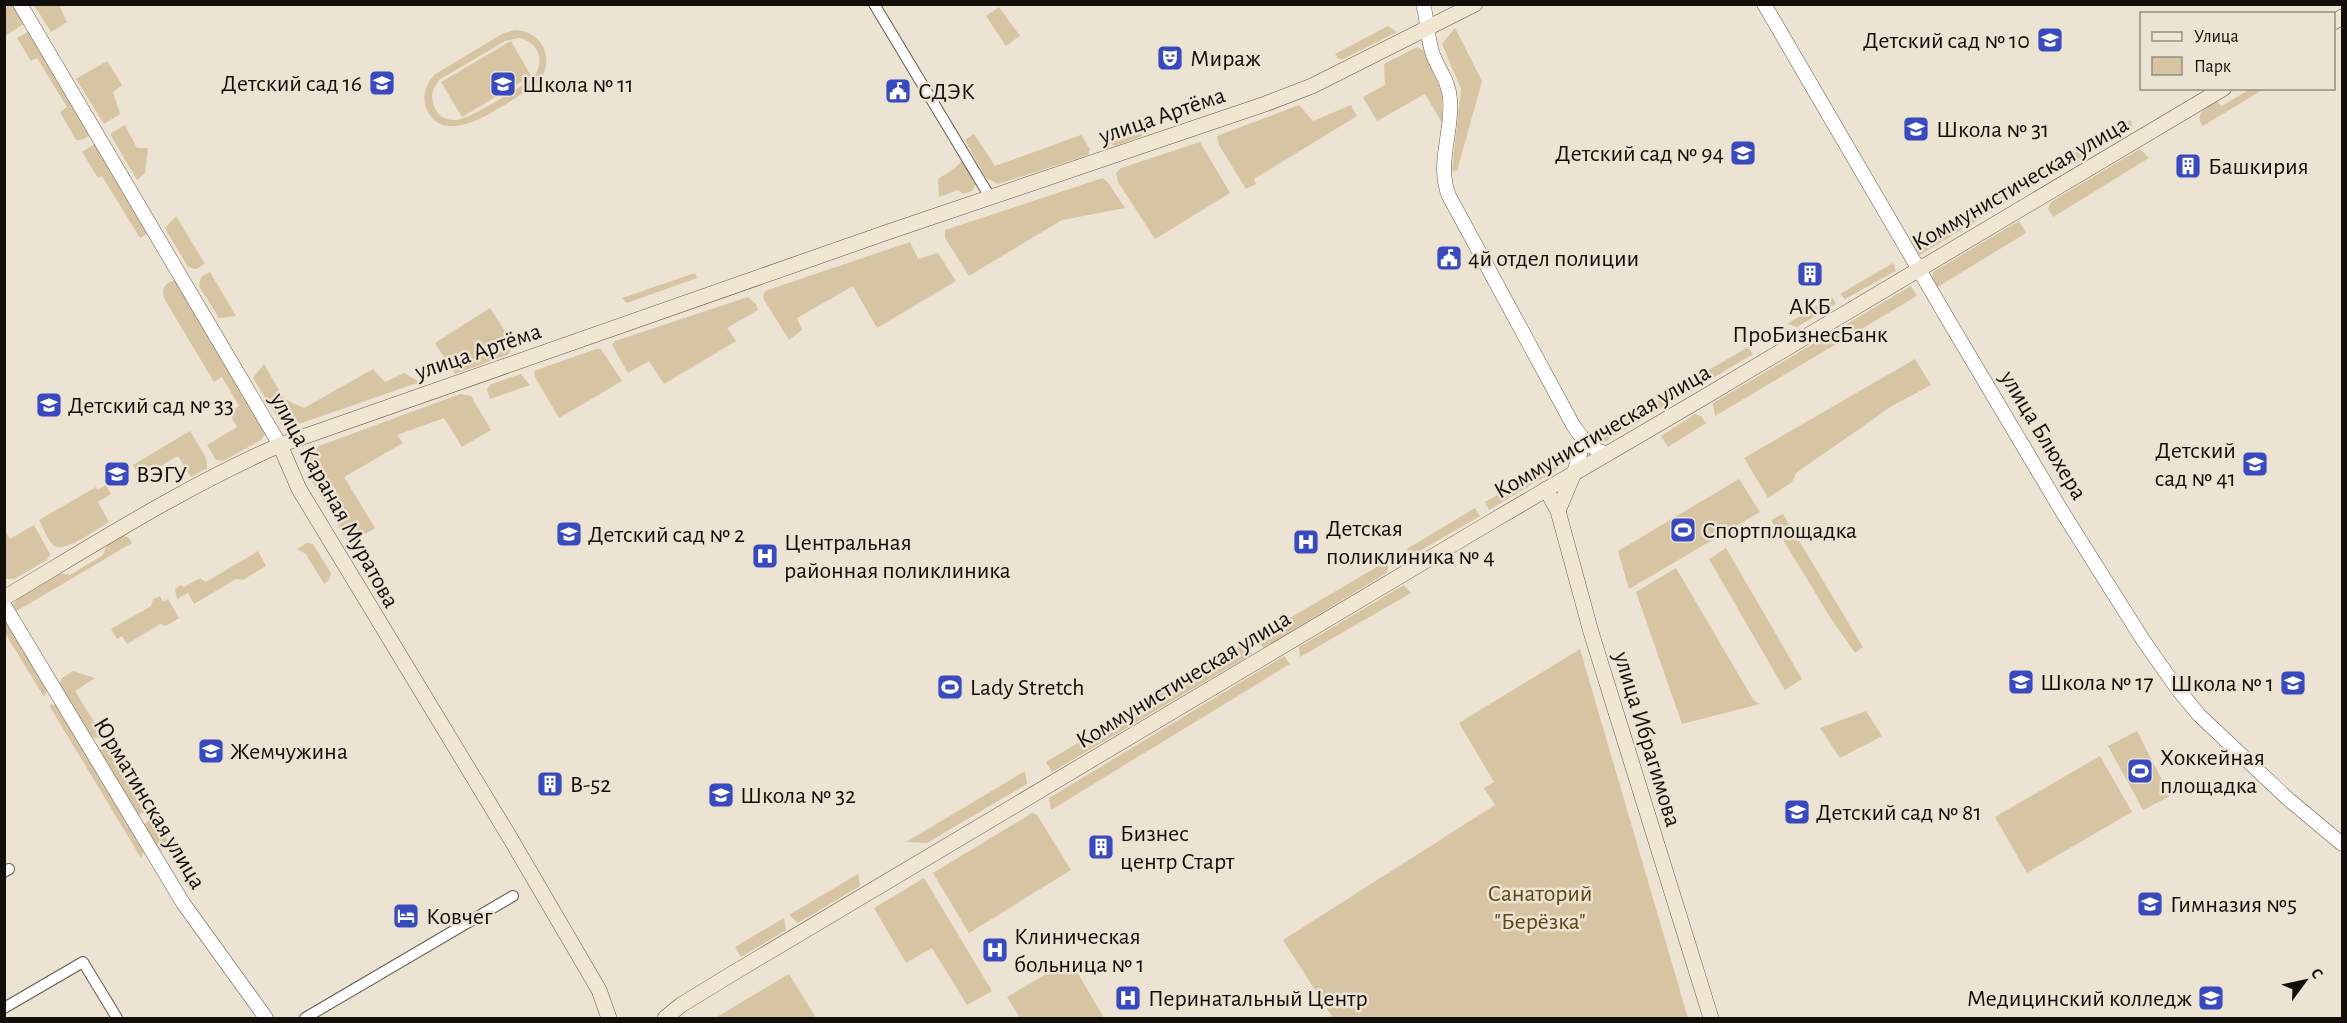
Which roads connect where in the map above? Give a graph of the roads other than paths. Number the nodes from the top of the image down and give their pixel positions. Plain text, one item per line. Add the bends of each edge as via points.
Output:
1 (20, 4) edge
2 (874, 4) edge
3 (1423, 4) edge
4 (1475, 4) edge
5 (1764, 4) edge
6 (1428, 30) junction
7 (2221, 90) edge
8 (990, 197) junction
9 (1919, 268) junction
10 (1584, 441) junction
11 (280, 445) junction
12 (1607, 454) junction
13 (1574, 473) junction
14 (1546, 489) junction
15 (1558, 511) junction
16 (4, 598) edge
17 (4, 605) edge
18 (2343, 844) edge
19 (513, 896) dead end
20 (4, 1008) edge
21 (117, 1018) edge
22 (266, 1018) edge
23 (305, 1018) edge
24 (609, 1018) edge
25 (665, 1018) edge
26 (1711, 1018) edge

1 - 11 street, улица Караная Муратова
2 - 8 street
3 - 6 street
4 - 6 main road, улица Артёма
5 - 9 street, улица Блюхера
6 - 8 main road, улица Артёма via 1303,90
6 - 10 street via 1450,100 1443,182
7 - 9 main road, Коммунистическая улица
8 - 11 main road, улица Артёма
9 - 12 main road, Коммунистическая улица
9 - 18 street, улица Блюхера via 2063,513 2176,687 2242,757
10 - 12 street
10 - 13 street
11 - 16 main road, улица Артёма via 161,505
11 - 24 main road, улица Караная Муратова via 299,489 599,990
12 - 13 main road, Коммунистическая улица
13 - 14 main road, Коммунистическая улица
13 - 15 main road
14 - 15 main road, улица Ибрагимова
14 - 25 main road, Коммунистическая улица via 735,972
15 - 26 main road, улица Ибрагимова via 1591,632
17 - 22 street, Юрматинская улица via 183,903
19 - 23 street
20 - 21 street via 83,962

